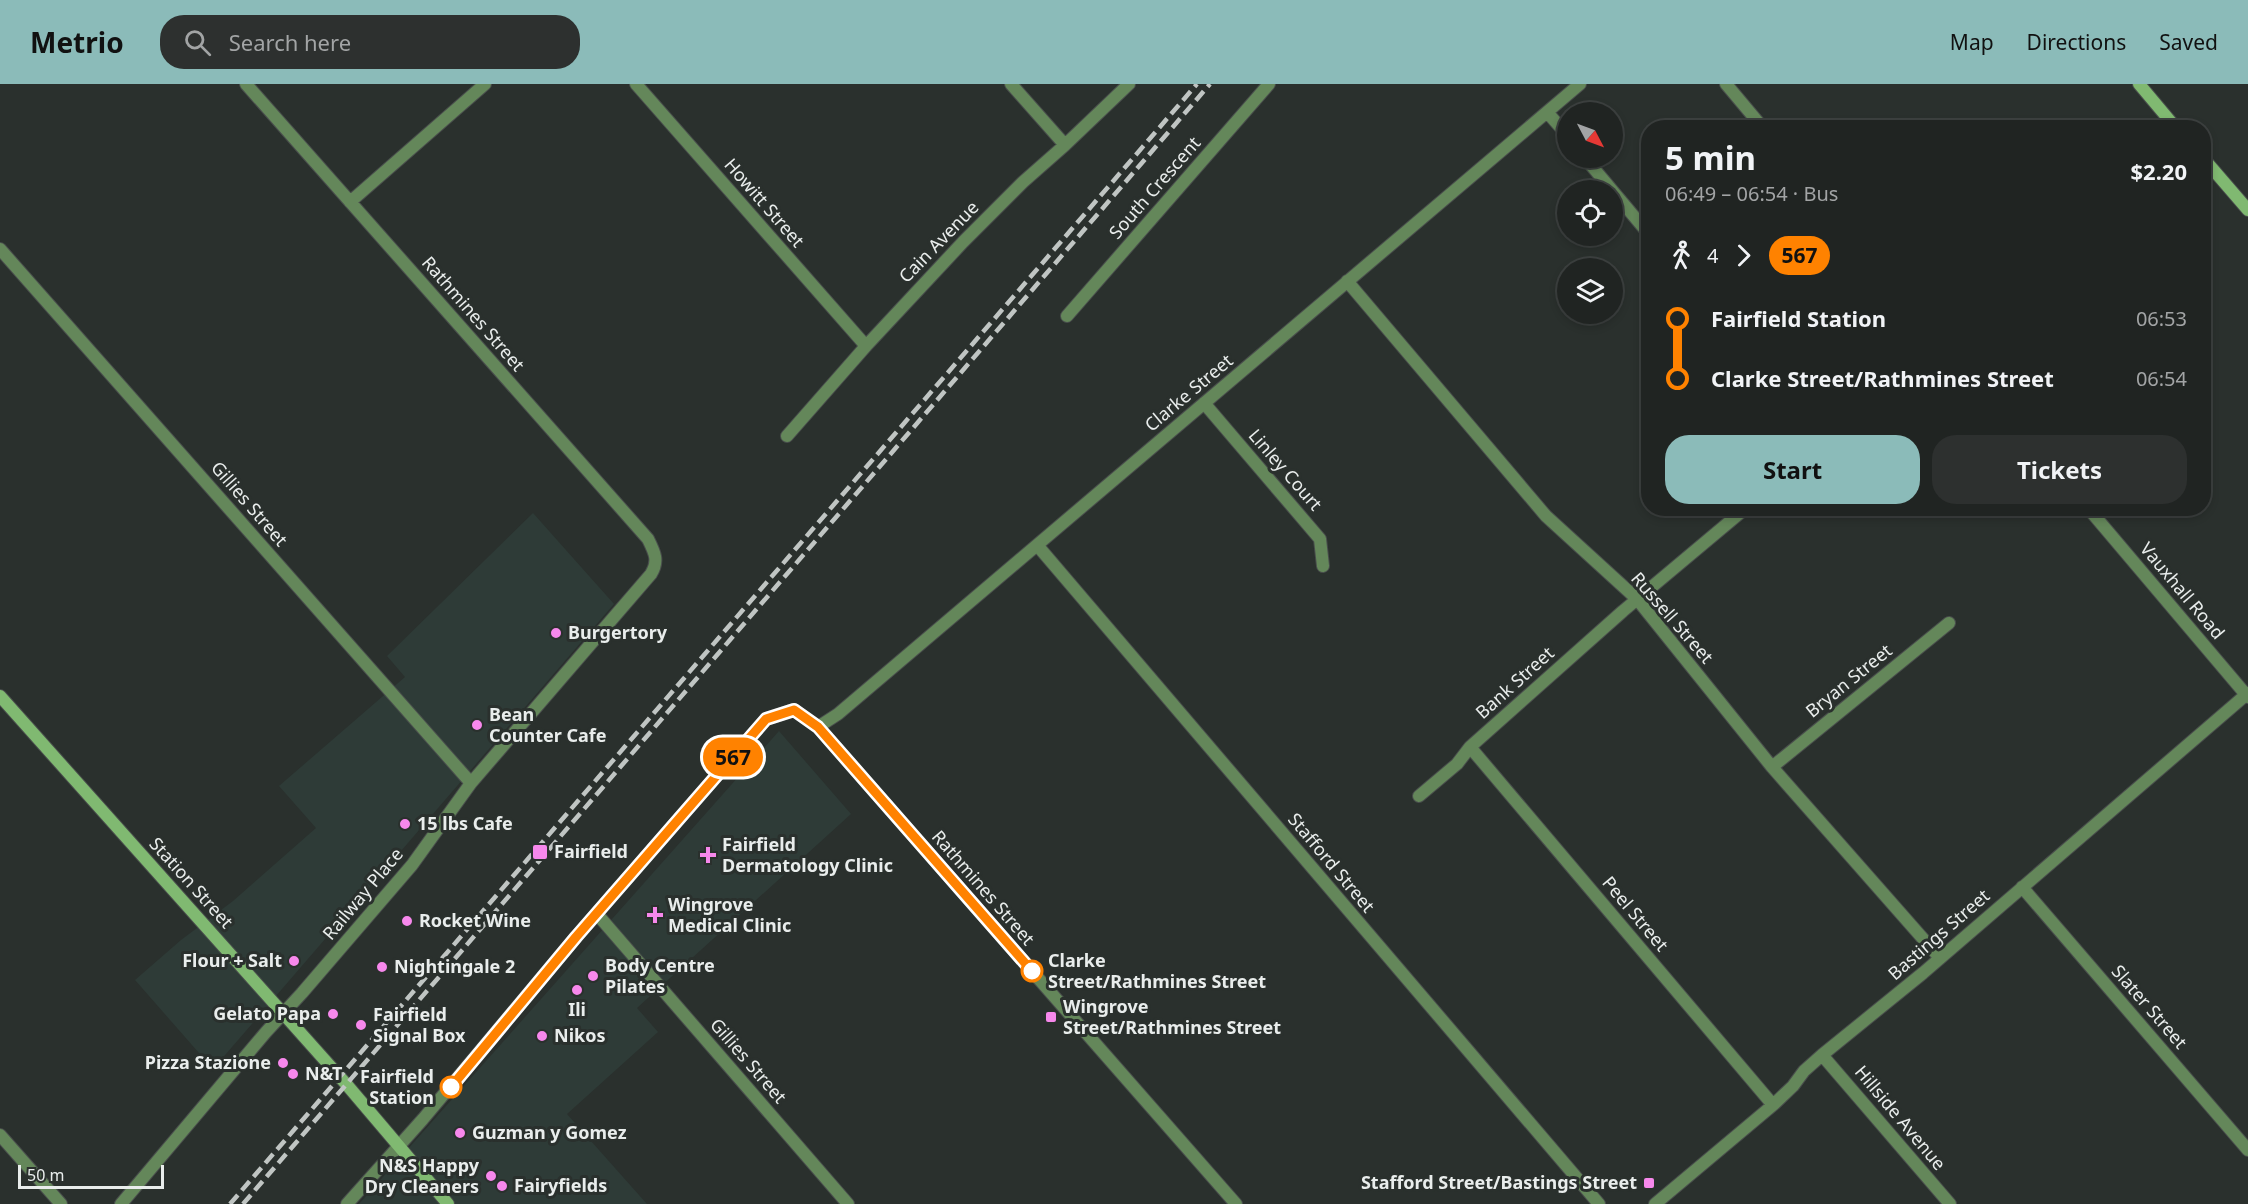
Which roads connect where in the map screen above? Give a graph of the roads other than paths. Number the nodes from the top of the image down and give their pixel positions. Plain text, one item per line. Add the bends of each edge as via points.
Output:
1 (246, 84) edge
2 (485, 84) edge
3 (636, 84) edge
4 (1011, 84) edge
5 (1130, 84) edge
6 (1269, 84) edge
7 (1580, 84) edge
8 (1726, 84) edge
9 (2139, 84) edge
10 (1547, 112) junction
11 (1756, 120) edge
12 (2169, 120) edge
13 (1557, 123) edge
14 (1065, 146) junction
15 (2211, 167) edge
16 (1593, 168) edge
17 (350, 202) junction
18 (2248, 210) edge
19 (1641, 225) edge
20 (0, 249) edge
21 (1347, 281) junction
22 (1067, 316) dead end
23 (866, 346) junction
24 (1204, 403) junction
25 (787, 436) dead end
26 (1736, 516) edge
27 (2095, 516) edge
28 (1037, 545) junction
29 (1323, 566) dead end
30 (651, 574) joint
31 (1637, 599) junction
32 (1949, 623) dead end
33 (2248, 695) edge
34 (0, 696) edge
35 (818, 727) junction
36 (1470, 747) junction
37 (1772, 767) junction
38 (471, 783) junction
39 (1419, 796) dead end
40 (2022, 887) junction
41 (597, 914) junction
42 (1940, 958) junction
43 (283, 1013) junction
44 (1822, 1055) junction
45 (1773, 1105) junction
46 (0, 1135) edge
47 (399, 1146) junction
48 (2248, 1150) edge
49 (61, 1204) edge
50 (121, 1204) edge
51 (347, 1204) edge
52 (448, 1204) edge
53 (848, 1204) edge
54 (1236, 1204) edge
55 (1599, 1204) edge
56 (1654, 1204) edge
57 (1950, 1204) edge

1 - 17 street, Rathmines Street
2 - 17 street
3 - 23 street, Howitt Street
4 - 14 street
5 - 14 street, Cain Avenue
6 - 22 street, South Crescent
7 - 10 street, Clarke Street
8 - 11 street
9 - 12 main road
10 - 13 street
10 - 21 street, Clarke Street
14 - 23 street, Cain Avenue via 986,219
15 - 18 main road
16 - 19 street
17 - 30 street, Rathmines Street via 648,539 657,556
20 - 38 street, Gillies Street
21 - 24 street, Clarke Street
21 - 31 street, Russell Street via 1546,516
23 - 25 street, Cain Avenue
24 - 28 street, Clarke Street
24 - 29 street, Linley Court via 1320,539
26 - 31 street, Bank Street
27 - 33 street, Vauxhall Road
28 - 35 street, Clarke Street
28 - 55 street, Stafford Street
30 - 38 street, Railway Place
31 - 36 street, Bank Street
31 - 37 street, Russell Street
32 - 37 street, Bryan Street
33 - 40 street, Bastings Street
34 - 43 main road, Station Street
35 - 41 street, Rathmines Street via 794,710 766,719
35 - 54 street, Rathmines Street
36 - 39 street, Bank Street
36 - 45 street, Peel Street
37 - 42 street, Russell Street
38 - 43 street, Railway Place via 412,866
40 - 42 street, Bastings Street
40 - 48 street, Slater Street
41 - 47 street
41 - 53 street, Gillies Street
42 - 44 street, Bastings Street
43 - 47 main road, Station Street
43 - 50 street, Railway Place
44 - 45 street, Bastings Street
44 - 57 street, Hillside Avenue
45 - 56 street, Bastings Street
46 - 49 street
47 - 51 street
47 - 52 main road, Station Street

